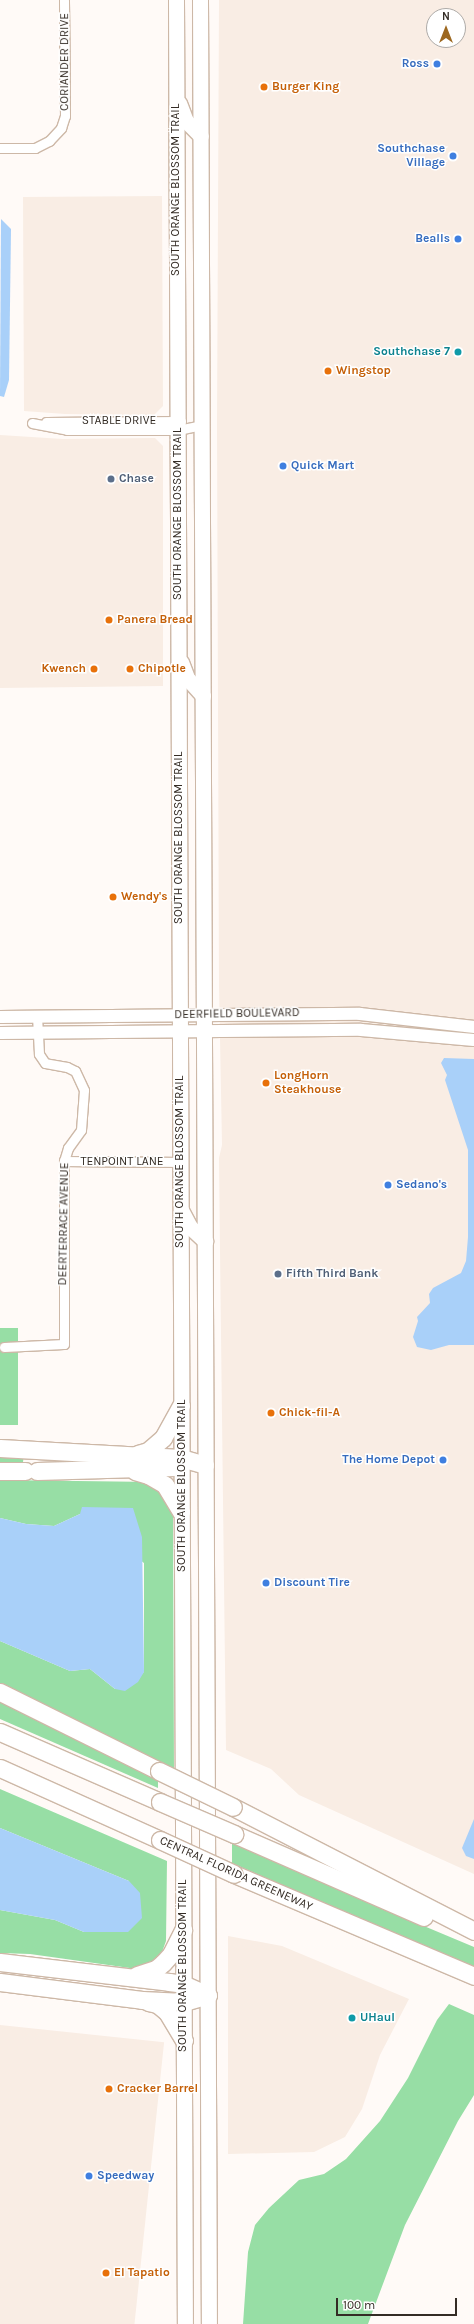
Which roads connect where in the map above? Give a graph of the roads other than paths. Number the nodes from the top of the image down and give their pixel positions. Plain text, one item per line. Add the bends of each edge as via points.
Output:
1 (64, 0) edge
2 (176, 0) edge
3 (200, 0) edge
4 (176, 95) junction
5 (201, 136) junction
6 (0, 148) edge
7 (178, 425) junction
8 (202, 425) junction
9 (178, 653) junction
10 (203, 696) junction
11 (204, 1014) junction
12 (360, 1014) junction
13 (180, 1015) junction
14 (0, 1016) edge
15 (37, 1016) junction
16 (474, 1027) edge
17 (204, 1030) junction
18 (361, 1030) junction
19 (180, 1031) junction
20 (0, 1033) edge
21 (37, 1033) junction
22 (474, 1040) edge
23 (64, 1162) junction
24 (180, 1162) junction
25 (180, 1207) junction
26 (205, 1241) junction
27 (4, 1346) dead end
28 (182, 1406) junction
29 (0, 1448) edge
30 (136, 1454) junction
31 (181, 1462) junction
32 (206, 1465) junction
33 (125, 1469) junction
34 (0, 1471) edge
35 (182, 1512) junction
36 (0, 1692) edge
37 (0, 1732) edge
38 (0, 1768) edge
39 (0, 1777) edge
40 (160, 1840) junction
41 (183, 1930) junction
42 (474, 1931) edge
43 (474, 1939) edge
44 (0, 1962) edge
45 (133, 1976) junction
46 (474, 1976) edge
47 (0, 1982) edge
48 (183, 1984) junction
49 (208, 1995) junction
50 (142, 2000) junction
51 (184, 2002) junction
52 (184, 2040) junction
53 (185, 2324) edge
54 (209, 2324) edge

1 - 6 street, CORIANDER DRIVE via 65,116 61,128 50,141 34,148
2 - 4 main road, SOUTH ORANGE BLOSSOM TRAIL
3 - 5 main road, SOUTH ORANGE BLOSSOM TRAIL
4 - 5 main road via 186,121
4 - 7 main road, SOUTH ORANGE BLOSSOM TRAIL
5 - 8 main road, SOUTH ORANGE BLOSSOM TRAIL
7 - 7 street, STABLE DRIVE via 32,423 67,430
7 - 8 street, STABLE DRIVE
7 - 9 main road, SOUTH ORANGE BLOSSOM TRAIL
8 - 10 main road, SOUTH ORANGE BLOSSOM TRAIL
9 - 10 main road via 187,678
9 - 13 main road, SOUTH ORANGE BLOSSOM TRAIL
10 - 11 main road, SOUTH ORANGE BLOSSOM TRAIL
11 - 12 street, DEERFIELD BOULEVARD
11 - 13 street, DEERFIELD BOULEVARD
11 - 17 main road, SOUTH ORANGE BLOSSOM TRAIL
12 - 16 street, DEERFIELD BOULEVARD
12 - 18 street
13 - 15 street, DEERFIELD BOULEVARD
13 - 19 main road, SOUTH ORANGE BLOSSOM TRAIL
14 - 15 street, DEERFIELD BOULEVARD
15 - 21 street, DEERTERRACE AVENUE
17 - 18 street, DEERFIELD BOULEVARD
17 - 19 street, DEERFIELD BOULEVARD
17 - 26 main road, SOUTH ORANGE BLOSSOM TRAIL
18 - 22 street, DEERFIELD BOULEVARD
19 - 21 street, DEERFIELD BOULEVARD
19 - 24 main road, SOUTH ORANGE BLOSSOM TRAIL
20 - 21 street, DEERFIELD BOULEVARD
21 - 23 street, DEERTERRACE AVENUE via 39,1054 45,1063 75,1071 84,1090 81,1130 68,1148
23 - 24 street, TENPOINT LANE
23 - 27 street, DEERTERRACE AVENUE via 64,1344
24 - 25 main road, SOUTH ORANGE BLOSSOM TRAIL
25 - 26 main road via 190,1227
25 - 28 main road, SOUTH ORANGE BLOSSOM TRAIL
26 - 32 main road, SOUTH ORANGE BLOSSOM TRAIL
28 - 30 highway via 160,1442 148,1451
28 - 31 main road, SOUTH ORANGE BLOSSOM TRAIL
29 - 30 highway
30 - 31 highway
31 - 32 highway
31 - 33 highway
31 - 35 main road, SOUTH ORANGE BLOSSOM TRAIL
32 - 49 main road, SOUTH ORANGE BLOSSOM TRAIL
33 - 34 highway
33 - 35 highway via 148,1475 165,1485
35 - 41 main road, SOUTH ORANGE BLOSSOM TRAIL
36 - 42 highway, bridge via 233,1807
37 - 43 highway, bridge
38 - 40 highway, CENTRAL FLORIDA GREENEWAY
39 - 40 highway
40 - 46 highway, CENTRAL FLORIDA GREENEWAY, bridge
41 - 45 highway via 171,1954 163,1963 156,1969
41 - 48 main road, SOUTH ORANGE BLOSSOM TRAIL
44 - 45 highway
45 - 48 highway
47 - 50 highway
48 - 49 highway
48 - 51 main road, SOUTH ORANGE BLOSSOM TRAIL
49 - 51 highway
49 - 54 main road, SOUTH ORANGE BLOSSOM TRAIL
50 - 51 highway
50 - 52 highway via 157,2004 167,2012
51 - 52 main road, SOUTH ORANGE BLOSSOM TRAIL
52 - 53 main road, SOUTH ORANGE BLOSSOM TRAIL

